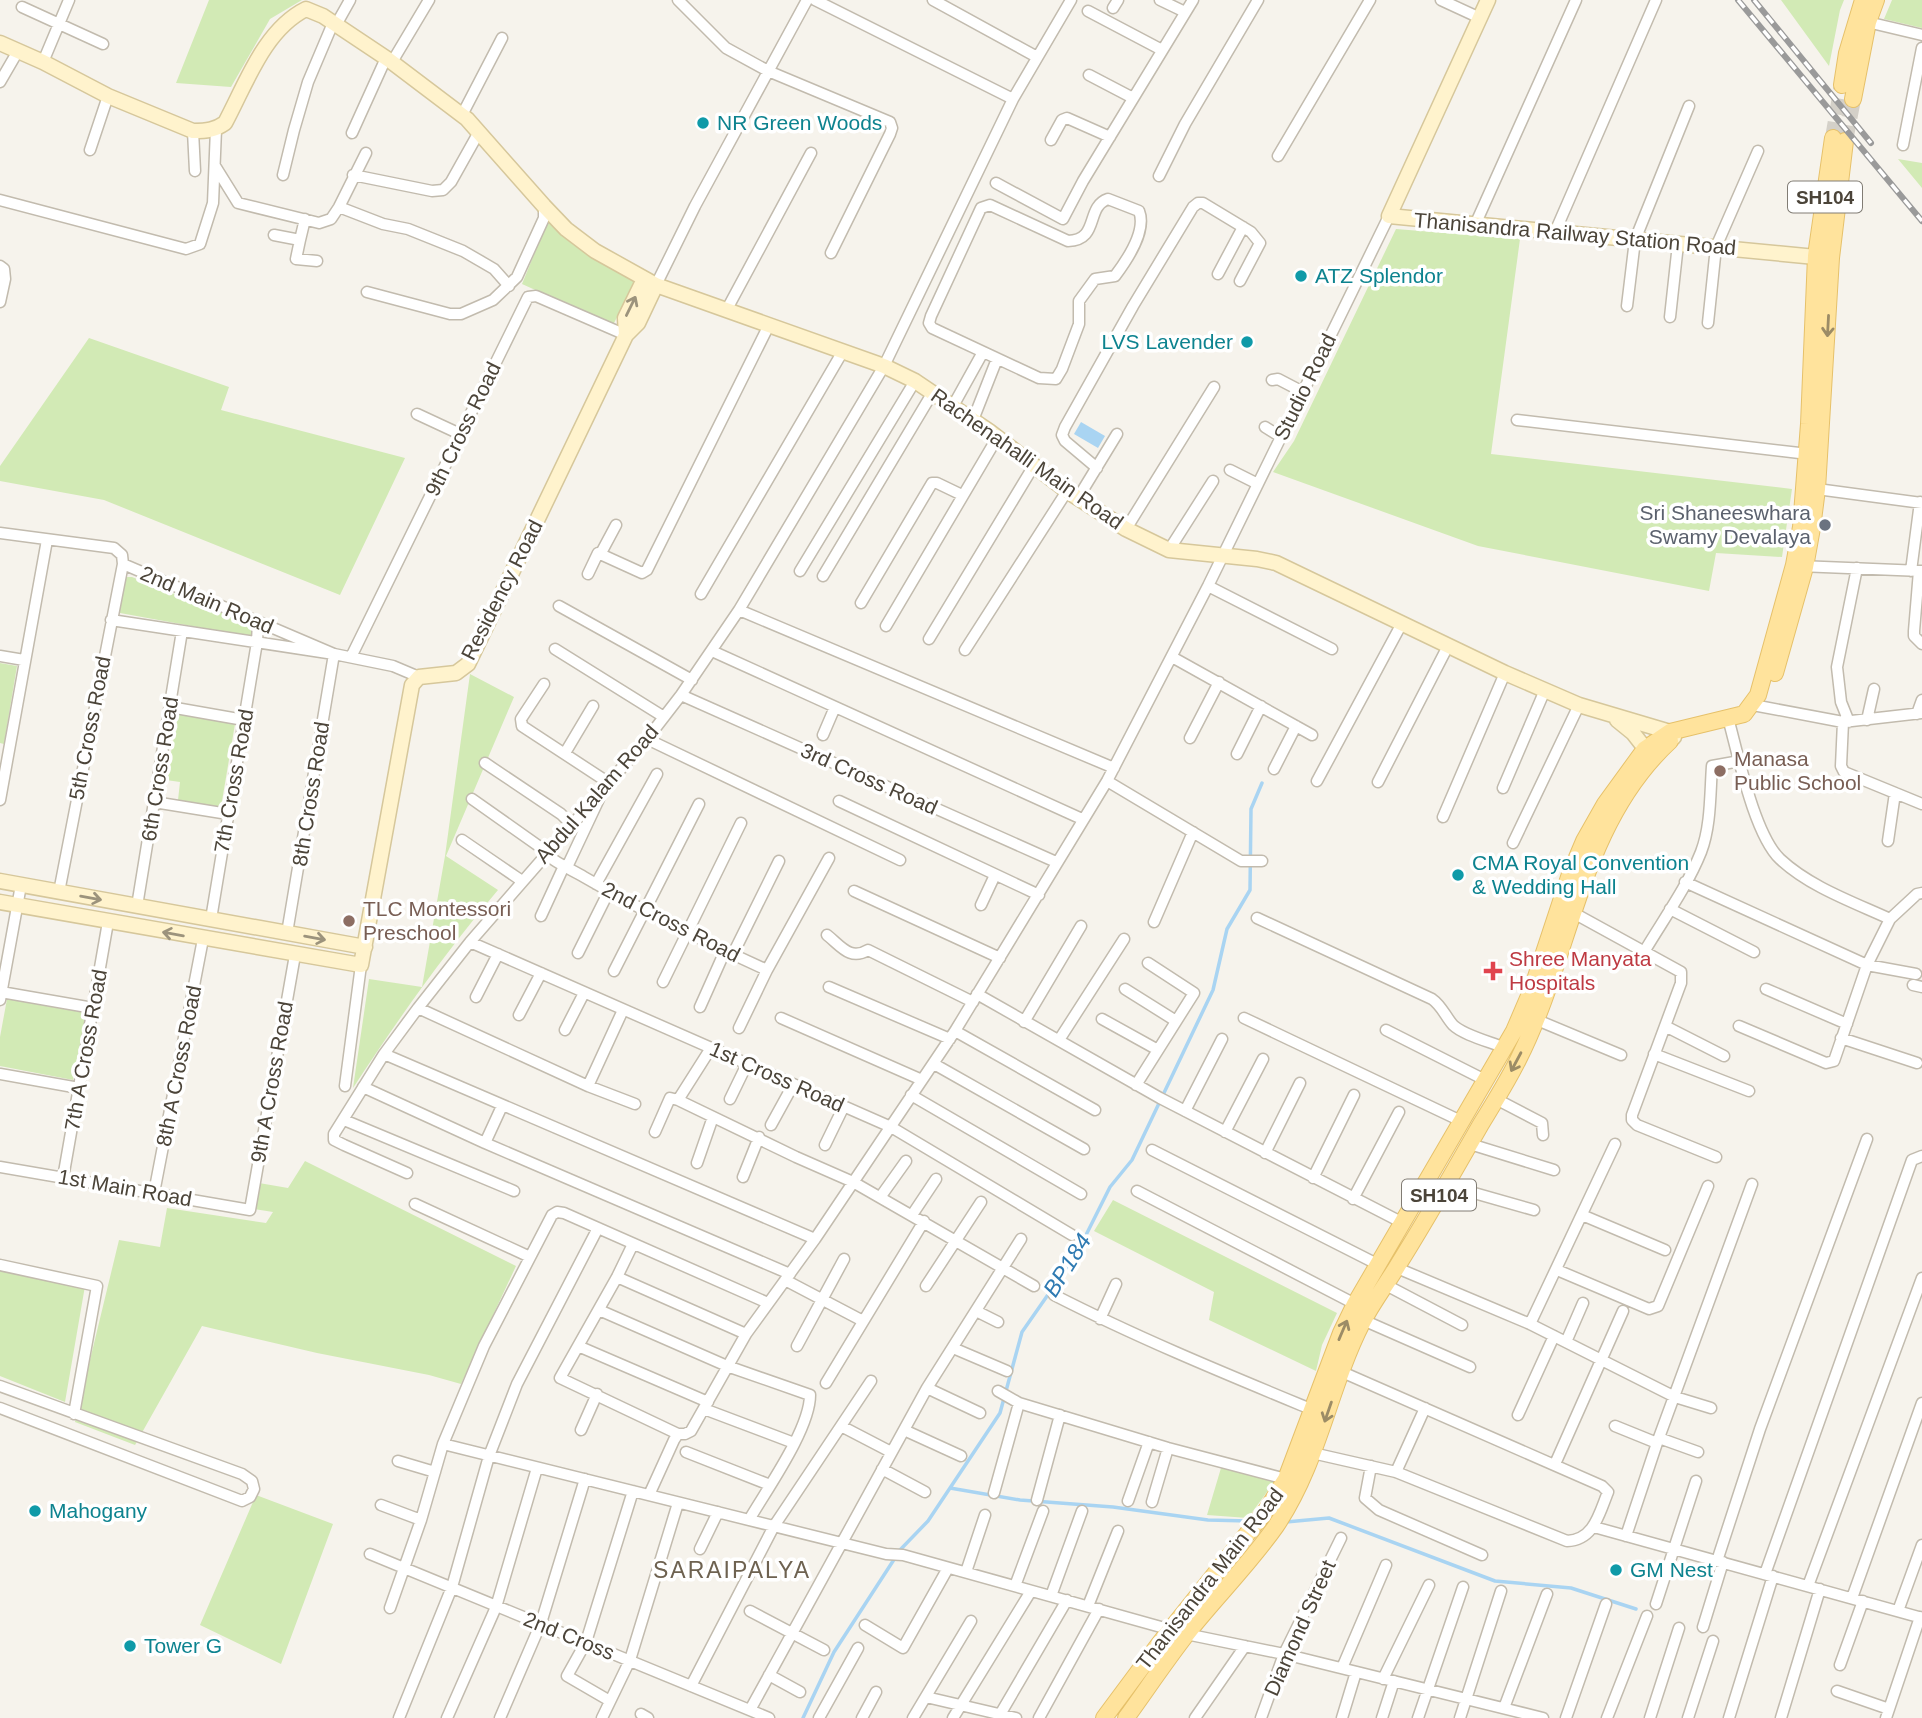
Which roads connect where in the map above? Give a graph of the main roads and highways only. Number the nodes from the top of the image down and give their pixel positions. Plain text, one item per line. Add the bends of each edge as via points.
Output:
1 (1863, 0) edge
2 (1876, 0) edge
3 (1862, 20) junction
4 (1842, 85) tunnel mouth
5 (1853, 99) tunnel mouth
6 (1839, 140) tunnel mouth
7 (1824, 257) junction
8 (1800, 566) junction
9 (1567, 909) junction
10 (1306, 1452) junction
11 (1178, 1631) junction
12 (1104, 1718) edge
13 (1126, 1718) edge

1 - 3 main road
2 - 3 main road
3 - 4 main road
3 - 5 main road
6 - 7 main road, SH104
7 - 8 main road, SH104
7 -> 8 main road, SH104 via 1817,489
8 - 9 main road, Thanisandra Main Road / SH104 via 1767,698 1750,720 1672,735 1649,753 1605,829
10 -> 9 main road, Thanisandra Main Road / SH104 via 1313,1410 1341,1333 1505,1048
9 -> 10 main road, Thanisandra Main Road / SH104 via 1537,1020 1518,1061 1363,1320
10 - 11 main road, Thanisandra Main Road / SH104
10 - 11 main road, Thanisandra Main Road / SH104 via 1275,1527
11 - 12 main road, Thanisandra Main Road / SH104
11 - 13 main road, Thanisandra Main Road / SH104

